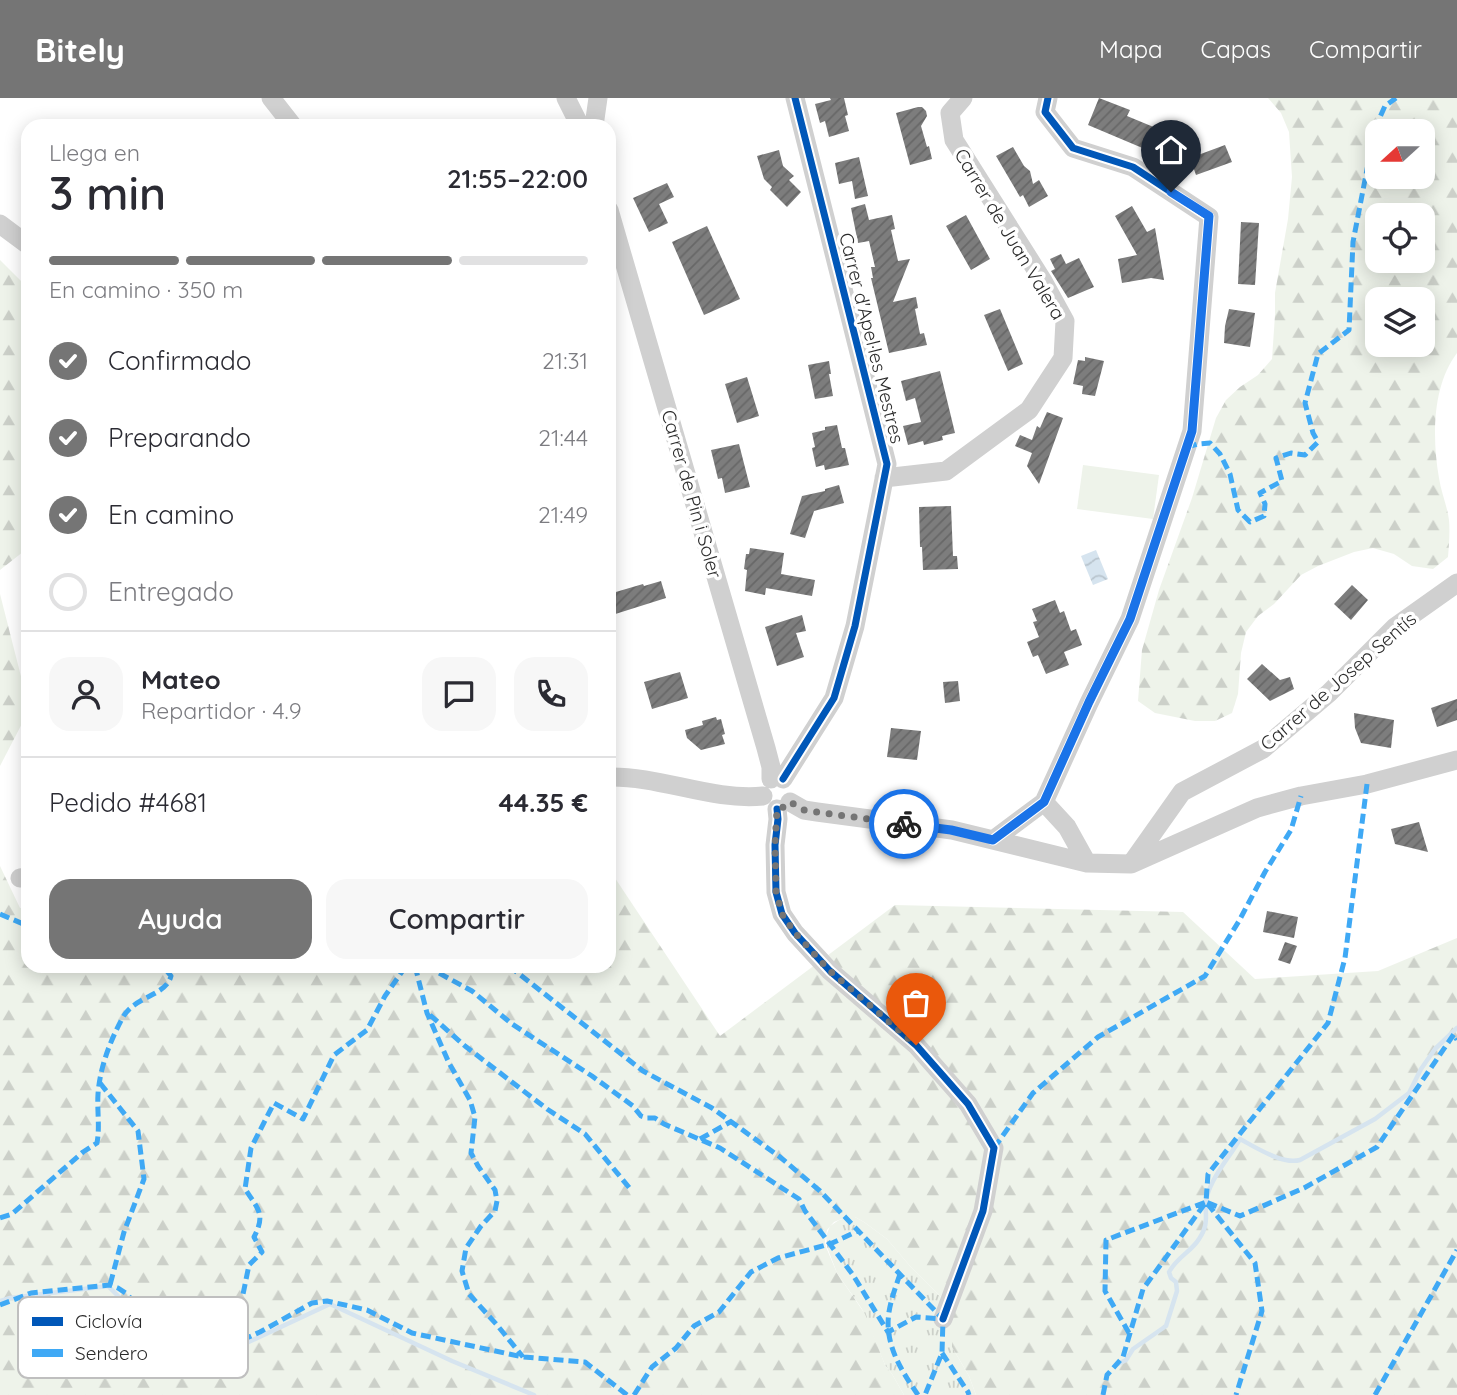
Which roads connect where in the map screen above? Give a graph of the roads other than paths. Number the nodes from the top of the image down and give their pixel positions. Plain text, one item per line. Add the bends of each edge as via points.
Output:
1 (271, 98) edge
2 (566, 98) edge
3 (598, 98) edge
4 (795, 98) edge
5 (963, 98) edge
6 (1048, 98) edge
7 (288, 119) edge
8 (576, 119) edge
9 (595, 119) edge
10 (0, 224) edge
11 (616, 234) edge
12 (21, 240) edge
13 (884, 478) junction
14 (1457, 583) edge
15 (1457, 760) edge
16 (616, 777) edge
17 (777, 793) junction
18 (1044, 802) junction
19 (993, 840) junction
20 (1087, 863) junction
21 (1130, 864) junction
22 (943, 1319) dead end

1 - 7 street
2 - 8 street
3 - 9 street
4 - 13 street, Carrer d'Apel·les Mestres via 887,464
5 - 13 street, Carrer de Juan Valera via 950,113 954,140 1065,321 1063,358 1029,410 946,471
6 - 18 street via 1045,112 1073,148 1133,167 1209,216 1192,431 1130,619
10 - 12 street
11 - 17 street, Carrer de Pin i Soler
13 - 17 street, Carrer d'Apel·les Mestres via 855,626 834,698
14 - 21 street, Carrer de Josep Sentís via 1395,627 1329,693 1262,748 1182,792
15 - 21 street via 1257,808
16 - 17 street via 731,796
17 - 19 street via 804,810
17 - 22 street, Carrer de Pin i Soler via 776,891 782,914 830,971 916,1045 968,1104 994,1148 983,1211
18 - 19 street
18 - 20 street via 1067,827
19 - 20 street
20 - 21 street

